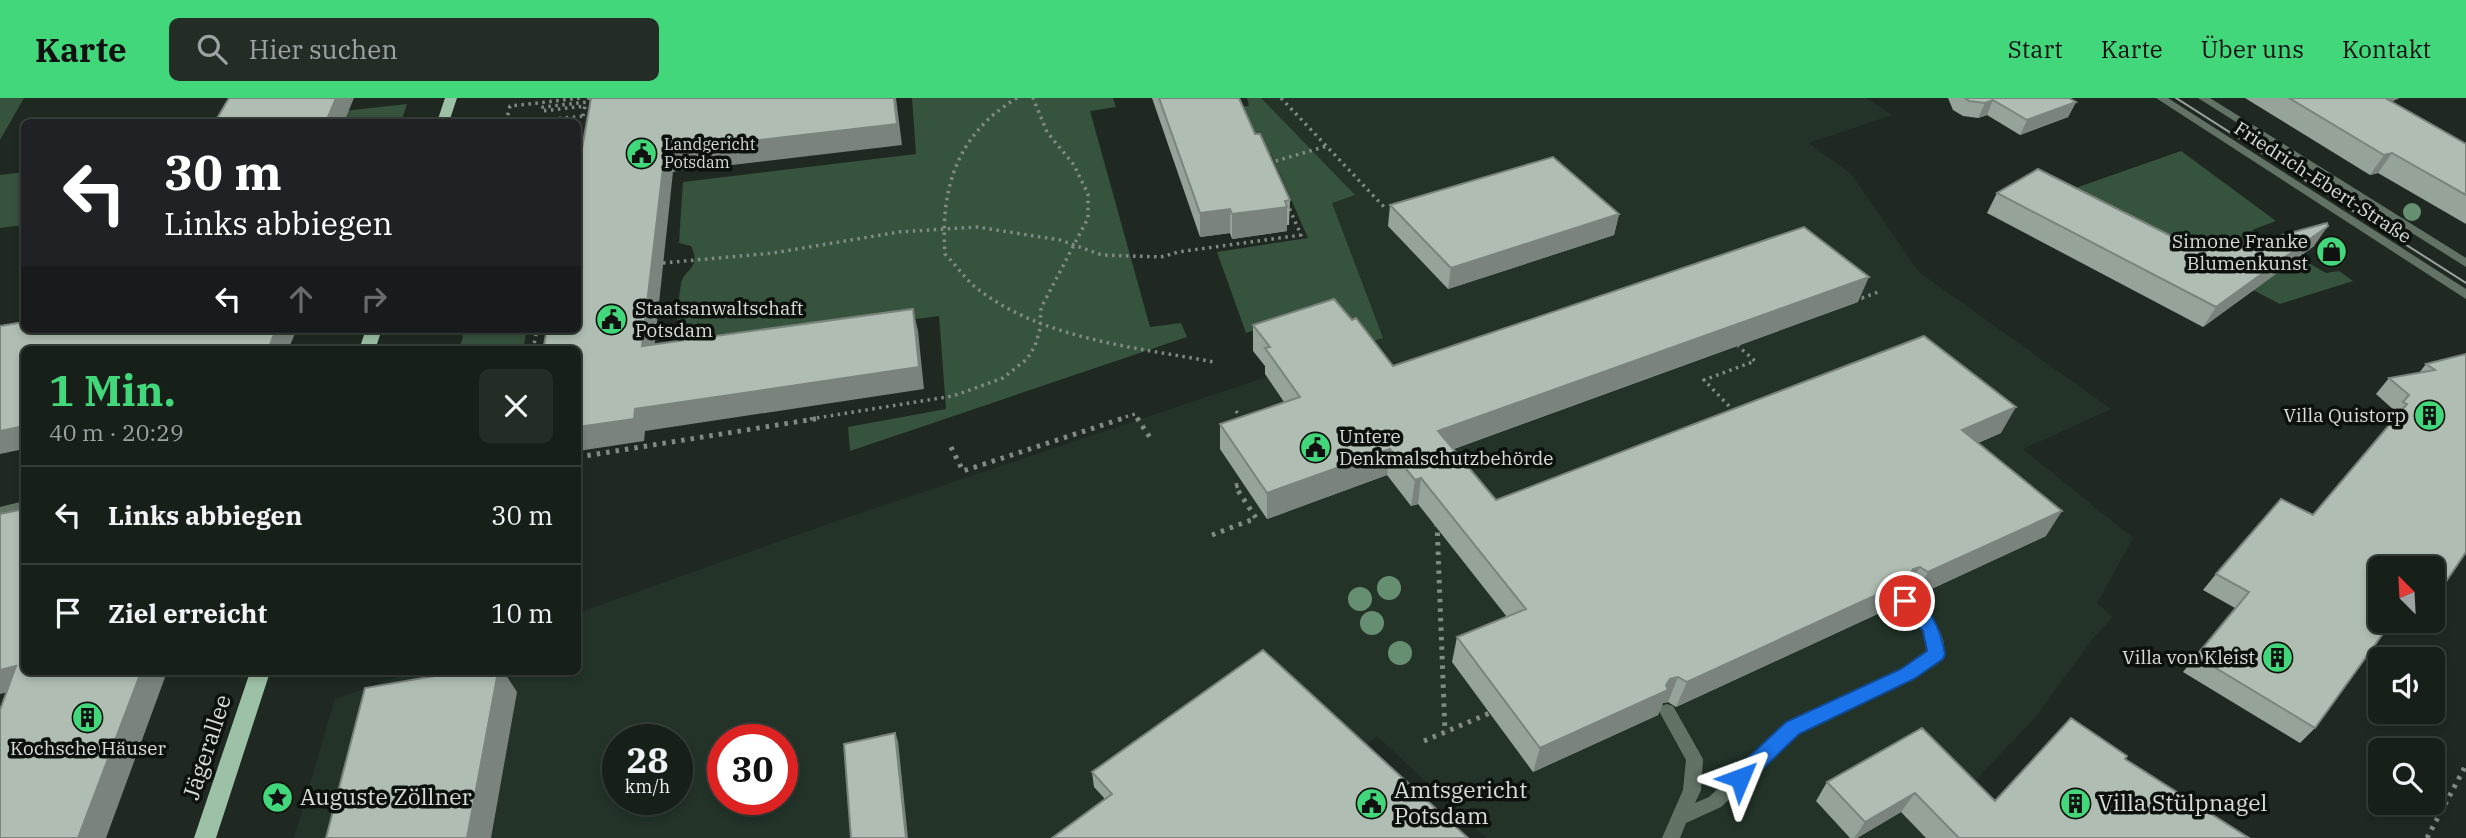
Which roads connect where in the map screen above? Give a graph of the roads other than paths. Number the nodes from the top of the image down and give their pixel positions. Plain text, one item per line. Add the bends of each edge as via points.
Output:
1 (451, 98) edge
2 (2161, 98) edge
3 (2203, 98) edge
4 (444, 119) edge
5 (2466, 263) edge
6 (2466, 295) edge
7 (21, 507) edge
8 (0, 512) edge
9 (1905, 601) edge
10 (259, 675) edge
11 (1667, 711) edge
12 (1682, 817) junction
13 (205, 838) edge
14 (1671, 838) edge

1 - 4 main road
2 - 6 street, Friedrich-Ebert-Straße
3 - 5 street, Friedrich-Ebert-Straße
7 - 8 street
9 - 12 street via 1932,629 1936,654 1907,674 1793,728 1715,802
10 - 13 main road, Jägerallee
11 - 12 street via 1695,759 1692,790
12 - 14 street

